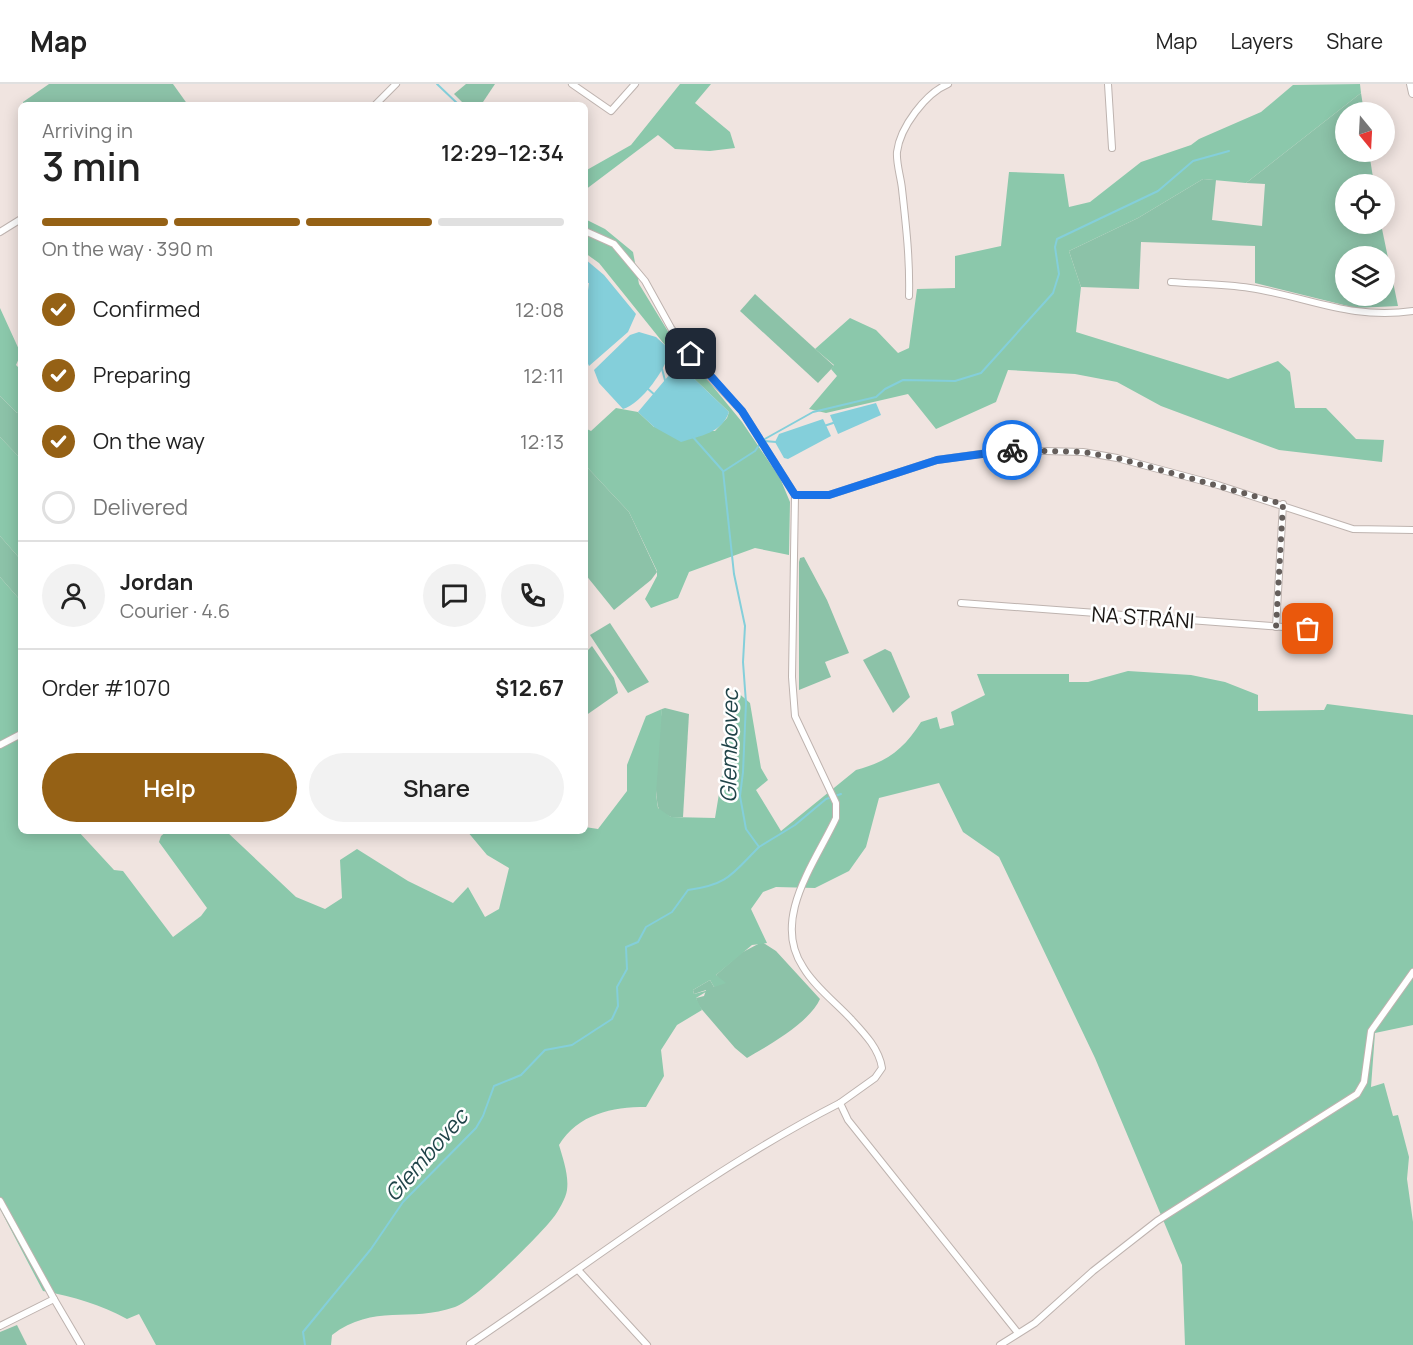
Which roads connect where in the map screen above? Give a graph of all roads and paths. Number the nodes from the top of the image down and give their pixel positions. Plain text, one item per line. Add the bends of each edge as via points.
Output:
1 (396, 84) edge
2 (572, 84) edge
3 (634, 84) edge
4 (948, 84) edge
5 (1108, 84) edge
6 (1411, 84) edge
7 (1413, 93) edge
8 (378, 102) edge
9 (1112, 148) dead end
10 (18, 221) edge
11 (0, 232) edge
12 (588, 232) edge
13 (1171, 282) dead end
14 (909, 296) dead end
15 (1413, 311) edge
16 (795, 495) junction
17 (1283, 504) junction
18 (1413, 530) edge
19 (961, 603) dead end
20 (1276, 627) junction
21 (1324, 630) dead end
22 (18, 736) edge
23 (0, 745) edge
24 (1413, 972) edge
25 (840, 1102) junction
26 (0, 1201) edge
27 (579, 1271) junction
28 (54, 1299) junction
29 (0, 1326) edge
30 (1018, 1333) junction
31 (470, 1344) edge
32 (81, 1345) edge
33 (647, 1345) edge
34 (1000, 1345) edge

1 - 8 street
2 - 3 street via 611,111
4 - 14 street via 925,99 907,126 897,152 910,267
5 - 9 street
6 - 7 main road
10 - 11 street
12 - 16 street via 614,244 645,281 671,328 700,367 742,411
13 - 15 street via 1250,288 1361,313
16 - 17 street via 829,495 937,460 1009,450 1083,452 1117,458
16 - 25 street via 795,716 836,803 836,818 793,908 789,936 802,968 861,1030 877,1051 882,1068 875,1078
17 - 18 street via 1353,530
17 - 20 street
19 - 20 street, NA STRÁNI
20 - 21 street, NA STRÁNI
22 - 23 street
24 - 30 street via 1371,1031 1364,1082 1356,1094 1157,1221
25 - 27 street via 778,1134 650,1218
25 - 30 street via 848,1120
26 - 28 street
27 - 31 street
27 - 33 street
28 - 29 street
28 - 32 street
30 - 34 street

